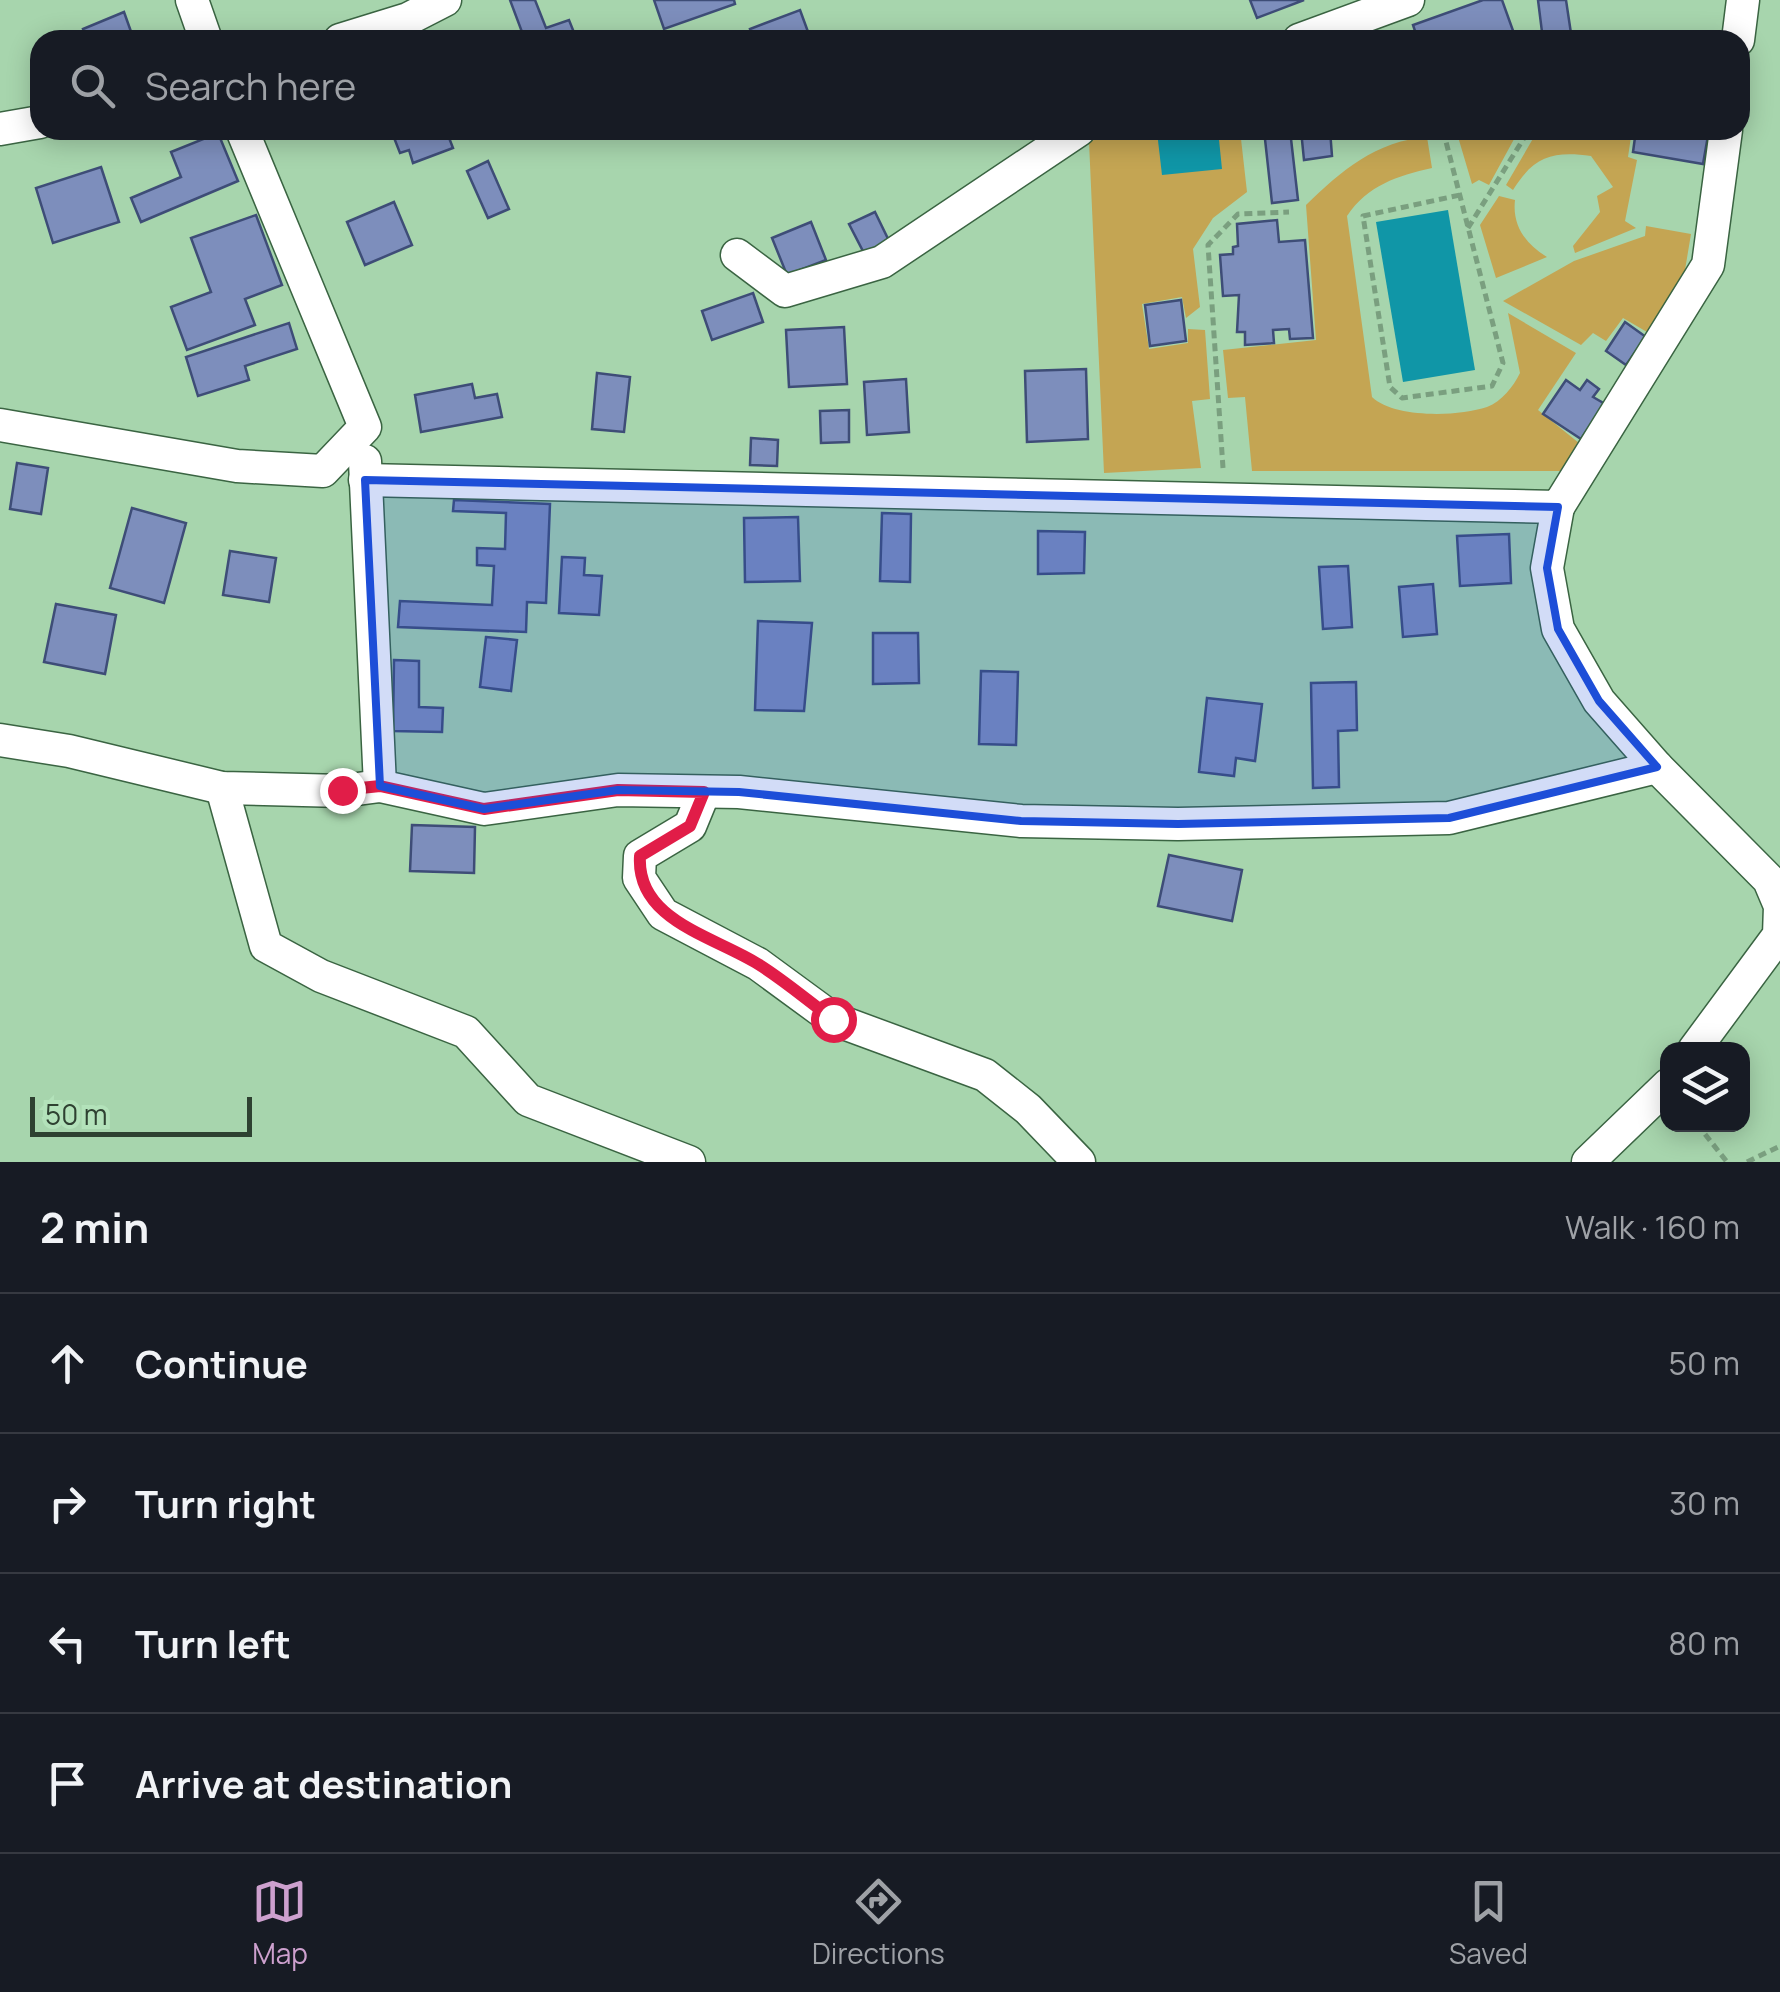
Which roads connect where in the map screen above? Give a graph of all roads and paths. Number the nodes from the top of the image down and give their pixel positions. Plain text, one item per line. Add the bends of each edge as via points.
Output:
1 (192, 0) edge
2 (445, 0) edge
3 (1408, 0) edge
4 (1743, 0) edge
5 (202, 30) edge
6 (372, 30) edge
7 (1327, 30) edge
8 (1739, 30) edge
9 (30, 124) edge
10 (0, 128) edge
11 (246, 140) edge
12 (1065, 140) edge
13 (1446, 140) edge
14 (1523, 140) edge
15 (1725, 140) edge
16 (1460, 196) junction
17 (1290, 212) dead end
18 (1468, 228) junction
19 (737, 256) dead end
20 (0, 426) edge
21 (366, 427) junction
22 (1224, 476) dead end
23 (365, 480) junction
24 (1558, 507) junction
25 (0, 740) edge
26 (1657, 767) junction
27 (380, 786) junction
28 (222, 788) junction
29 (704, 792) junction
30 (1700, 1042) edge
31 (1660, 1093) edge
32 (1704, 1132) edge
33 (1780, 1146) edge
34 (689, 1162) edge
35 (1079, 1162) edge
36 (1588, 1162) edge
37 (1728, 1162) edge
38 (1747, 1162) edge

1 - 5 street
2 - 6 street
3 - 7 street
4 - 8 street
9 - 10 street
11 - 21 street
12 - 19 street via 882,262 785,291
13 - 16 path
14 - 18 path
15 - 24 street via 1708,265
16 - 18 path
16 - 18 path via 1363,216 1390,387 1402,398 1492,386 1503,363
17 - 22 path via 1238,214 1208,245
20 - 21 street via 237,466 323,471
21 - 23 street
23 - 24 street
23 - 27 street
24 - 26 street via 1547,568 1558,629 1600,701
25 - 28 street
26 - 29 street via 1430,819 1021,821
26 - 30 street via 1769,880 1780,906 1779,936
27 - 28 street
27 - 29 street via 484,809 618,790
28 - 34 street via 266,946 322,976 466,1032 528,1100
29 - 35 street via 690,826 640,856 638,878 664,914 758,964 833,1019 985,1075
31 - 36 street
32 - 37 path
33 - 38 path

